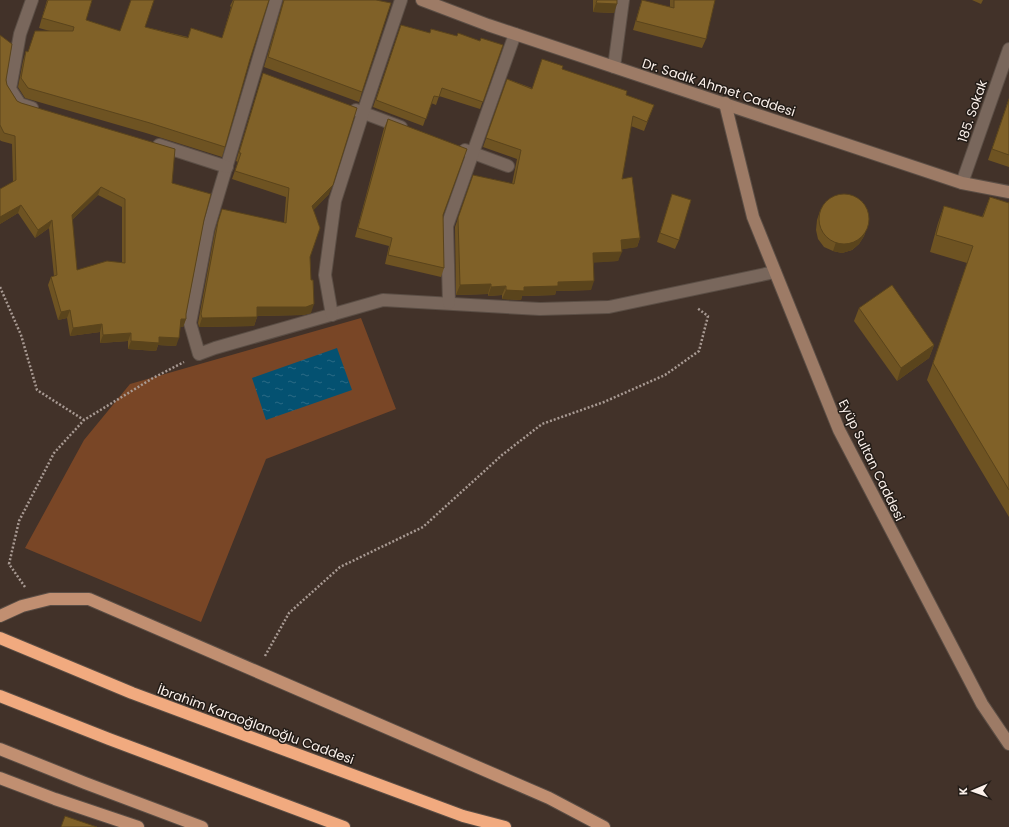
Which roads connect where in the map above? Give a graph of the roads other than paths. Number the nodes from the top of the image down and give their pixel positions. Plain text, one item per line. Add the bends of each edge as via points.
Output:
1 (32, 0) edge
2 (276, 0) edge
3 (401, 0) edge
4 (422, 0) edge
5 (623, 0) edge
6 (515, 34) junction
7 (1008, 56) edge
8 (614, 67) junction
9 (254, 71) junction
10 (268, 77) edge
11 (725, 103) junction
12 (348, 107) edge
13 (42, 111) edge
14 (363, 113) junction
15 (414, 132) edge
16 (151, 143) edge
17 (457, 148) edge
18 (472, 153) junction
19 (508, 166) dead end
20 (227, 167) junction
21 (962, 182) junction
22 (1009, 192) edge
23 (775, 272) junction
24 (449, 303) junction
25 (332, 315) junction
26 (0, 616) edge
27 (0, 638) edge
28 (0, 696) edge
29 (1009, 744) edge
30 (0, 749) edge
31 (0, 778) edge
32 (138, 827) edge
33 (202, 827) edge
34 (344, 827) edge
35 (505, 827) edge
36 (604, 827) edge

1 - 13 street via 20,34 10,89 20,104
2 - 9 street
3 - 14 street
4 - 6 street, Dr. Sadık Ahmet Caddesi
5 - 8 street
6 - 8 street, Dr. Sadık Ahmet Caddesi
6 - 18 street
7 - 21 street, 185. Sokak
8 - 11 street, Dr. Sadık Ahmet Caddesi
9 - 10 street
9 - 20 street
11 - 21 street, Dr. Sadık Ahmet Caddesi
11 - 23 street, Eyüp Sultan Caddesi via 753,217
12 - 14 street
14 - 15 street
14 - 25 street via 335,201 324,275
16 - 20 street
17 - 18 street
18 - 19 street
18 - 24 street via 447,226
20 - 25 street via 208,229 190,323 199,354
21 - 22 street, Dr. Sadık Ahmet Caddesi
23 - 24 street via 609,307 540,309
23 - 29 street, Eyüp Sultan Caddesi via 839,430 982,704
24 - 25 street via 383,300
26 - 36 main road via 22,606 50,599 89,600 549,798
27 - 35 highway, İbrahim Karaoğlanoğlu Caddesi via 132,693 463,816
28 - 34 highway
30 - 33 main road
31 - 32 main road

